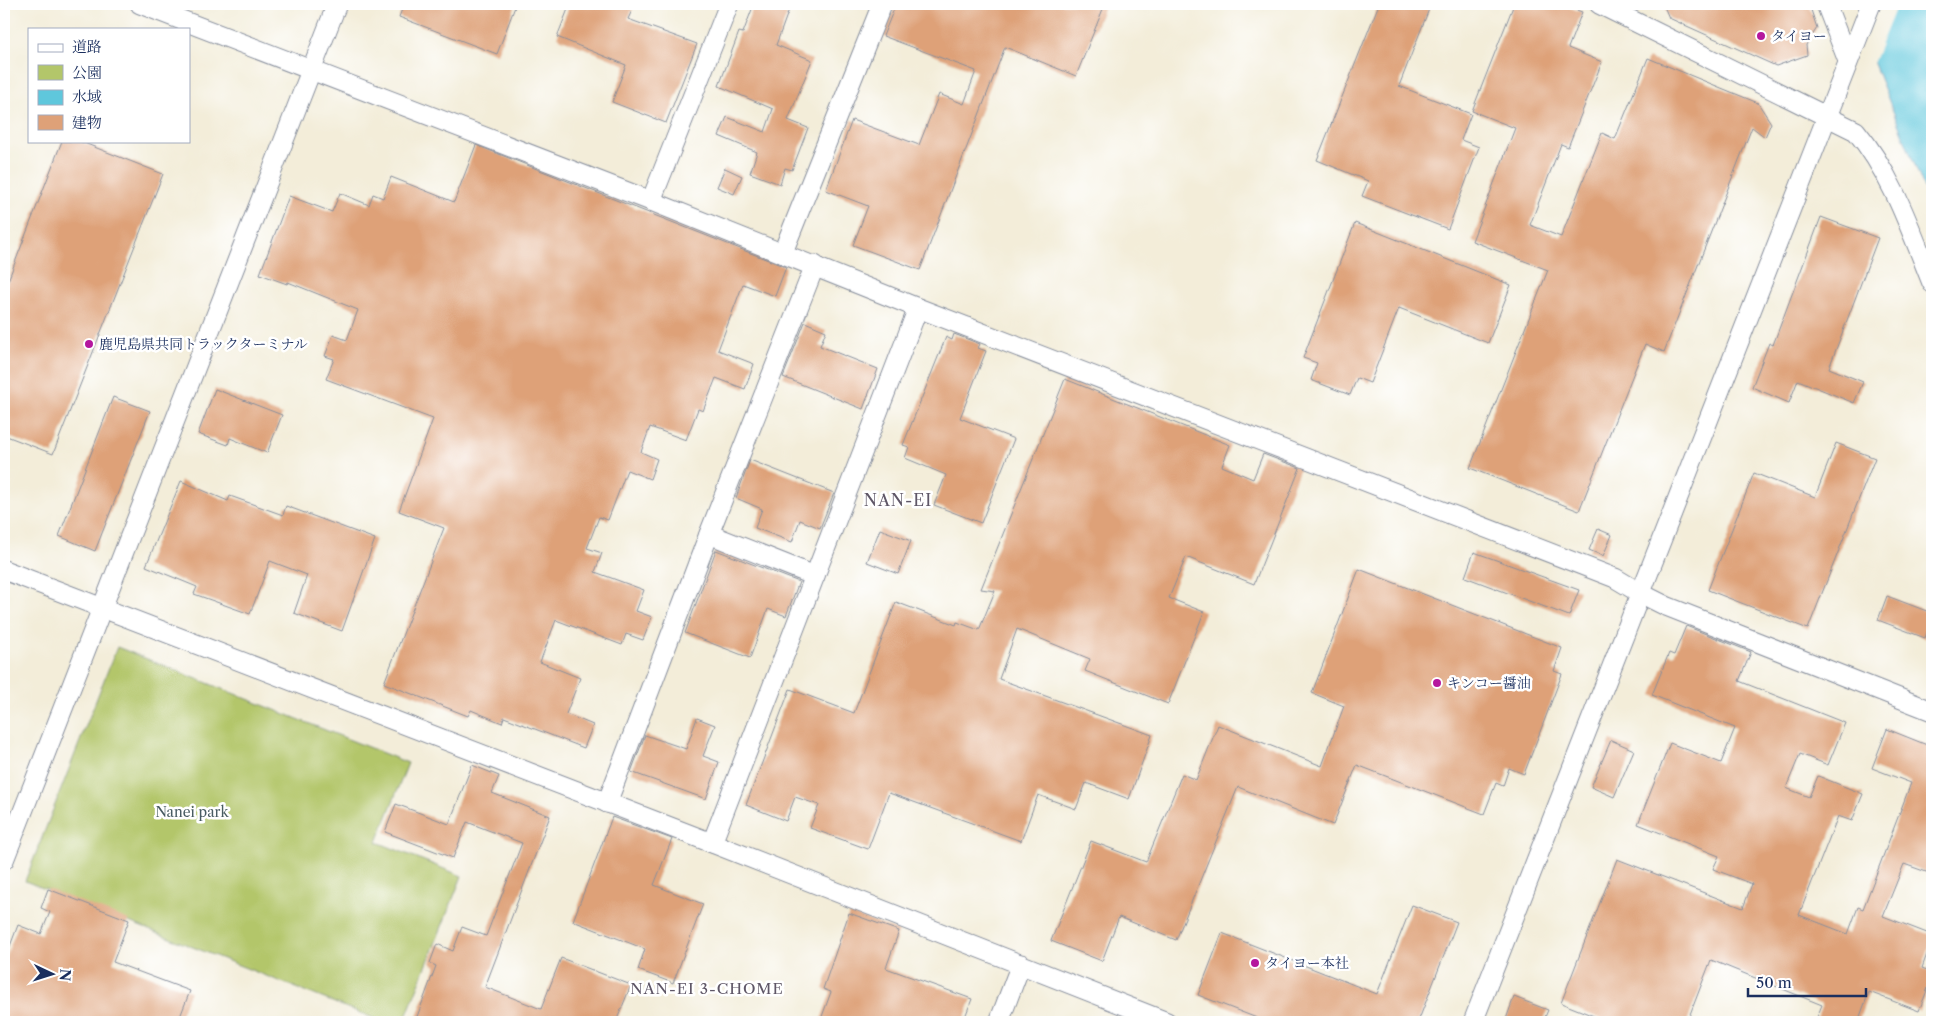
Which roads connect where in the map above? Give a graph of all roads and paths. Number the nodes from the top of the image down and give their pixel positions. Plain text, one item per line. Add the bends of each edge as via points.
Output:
1 (140, 4) edge
2 (338, 4) edge
3 (729, 4) edge
4 (882, 4) edge
5 (1599, 4) edge
6 (1826, 4) edge
7 (1871, 4) edge
8 (1850, 56) junction
9 (312, 71) junction
10 (1827, 115) junction
11 (651, 201) junction
12 (783, 252) junction
13 (815, 265) junction
14 (1932, 282) edge
15 (918, 308) junction
16 (709, 534) junction
17 (4, 570) edge
18 (815, 576) junction
19 (1640, 593) junction
20 (102, 608) junction
21 (1932, 711) edge
22 (607, 803) junction
23 (712, 843) junction
24 (4, 860) edge
25 (1021, 964) junction
26 (999, 1022) edge
27 (1167, 1022) edge
28 (1473, 1022) edge

1 - 9 street
2 - 9 street
3 - 11 street
4 - 12 street
5 - 10 street
6 - 8 street
7 - 8 street
8 - 10 street
9 - 11 street
9 - 20 street
10 - 14 street via 1856,131 1869,147 1897,197
10 - 19 street
11 - 12 street
12 - 13 street
13 - 15 street
13 - 16 street
15 - 18 street
15 - 19 street via 1609,576
16 - 18 street
16 - 22 street
17 - 20 street
18 - 23 street
19 - 21 street
19 - 28 street
20 - 22 street
20 - 24 street
22 - 23 street
23 - 25 street
25 - 26 street
25 - 27 street

